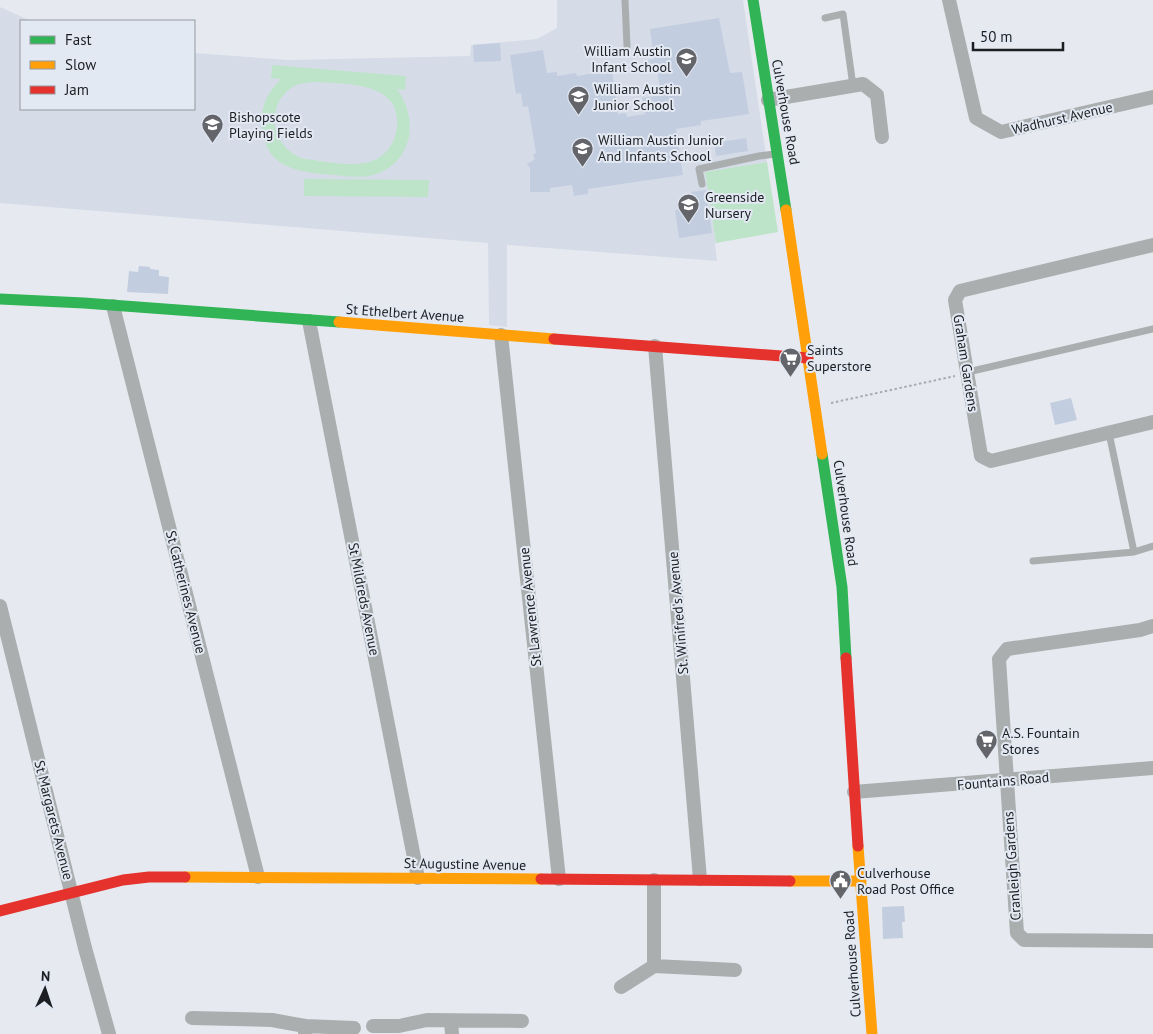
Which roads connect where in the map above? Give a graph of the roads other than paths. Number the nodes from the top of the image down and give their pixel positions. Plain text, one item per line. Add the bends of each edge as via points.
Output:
1 (625, 0) edge
2 (752, 0) edge
3 (949, 0) edge
4 (825, 18) dead end
5 (627, 46) dead end
6 (853, 86) junction
7 (1153, 97) edge
8 (768, 100) junction
9 (882, 137) dead end
10 (778, 154) junction
11 (702, 184) dead end
12 (1153, 245) edge
13 (0, 298) edge
14 (113, 306) junction
15 (309, 321) junction
16 (1153, 329) edge
17 (501, 336) junction
18 (655, 346) junction
19 (808, 358) junction
20 (968, 372) junction
21 (1153, 422) edge
22 (1109, 433) junction
23 (1153, 546) edge
24 (1134, 552) junction
25 (1033, 561) dead end
26 (0, 606) edge
27 (1153, 626) edge
28 (1153, 768) edge
29 (1006, 780) junction
30 (854, 792) junction
31 (258, 877) junction
32 (418, 878) junction
33 (700, 879) junction
34 (559, 880) junction
35 (654, 880) junction
36 (860, 881) junction
37 (72, 893) junction
38 (0, 911) edge
39 (1153, 941) edge
40 (654, 966) junction
41 (735, 970) dead end
42 (621, 987) dead end
43 (192, 1018) dead end
44 (522, 1021) dead end
45 (373, 1026) dead end
46 (452, 1027) edge
47 (354, 1028) dead end
48 (305, 1030) edge
49 (109, 1034) edge
50 (872, 1034) edge

1 - 5 lane
2 - 8 street, Culverhouse Road
3 - 7 street, Wadhurst Avenue via 976,118 1000,132
4 - 6 lane via 843,14
6 - 8 street
6 - 9 street via 863,84 877,95
8 - 10 street, Culverhouse Road
10 - 11 lane via 699,169
10 - 19 street, Culverhouse Road
12 - 20 street, Graham Gardens via 960,291 955,300
13 - 14 street, St Ethelbert Avenue
14 - 15 street, St Ethelbert Avenue
14 - 31 street, St Catherines Avenue
15 - 17 street, St Ethelbert Avenue
15 - 32 street, St Mildreds Avenue
16 - 20 lane
17 - 18 street, St Ethelbert Avenue
17 - 34 street, St Lawrence Avenue
18 - 19 street, St Ethelbert Avenue
18 - 33 street, St. Winifred's Avenue
19 - 30 street, Culverhouse Road via 842,587
20 - 22 street, Graham Gardens via 980,456 991,461
21 - 22 street, Graham Gardens
22 - 24 lane
23 - 24 lane
24 - 25 lane
26 - 37 street, St Margarets Avenue
27 - 29 street, Cranleigh Gardens via 1007,649 999,659
28 - 29 street, Fountains Road
29 - 30 street, Fountains Road
29 - 39 street, Cranleigh Gardens via 1017,933 1024,940
30 - 36 street, Culverhouse Road
31 - 32 street, St Augustine Avenue
31 - 37 street, St Augustine Avenue via 149,877
32 - 34 street, St Augustine Avenue
33 - 35 street, St Augustine Avenue
33 - 36 street, St Augustine Avenue
34 - 35 street, St Augustine Avenue
35 - 40 street
36 - 50 street, Culverhouse Road
37 - 38 street, St Augustine Avenue
37 - 49 street, St Margarets Avenue
40 - 41 street
40 - 42 street
43 - 48 street via 272,1020
44 - 46 street
45 - 46 street via 399,1026 427,1020
47 - 48 street

